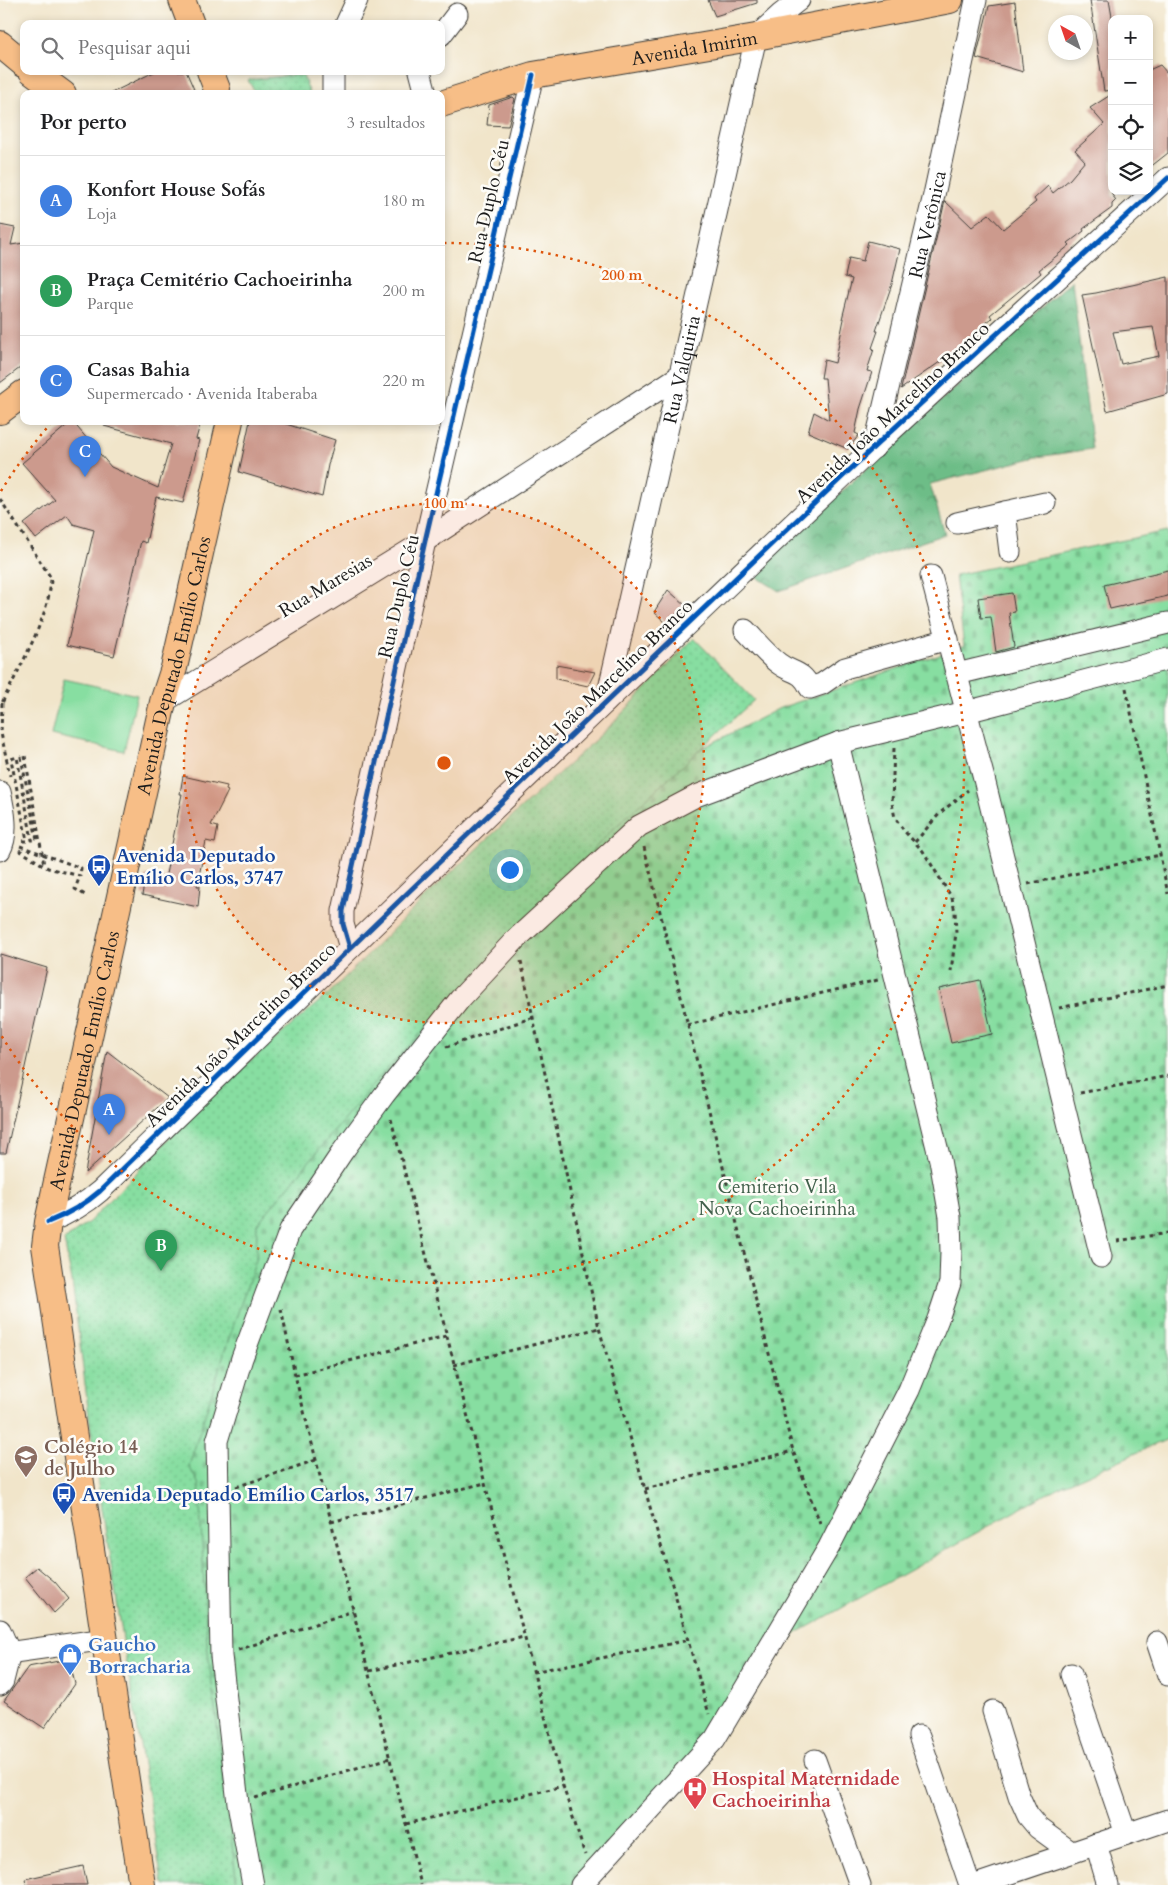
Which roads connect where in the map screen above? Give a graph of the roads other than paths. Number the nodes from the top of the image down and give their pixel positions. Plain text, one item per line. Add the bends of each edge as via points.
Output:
1 (182, 0) edge
2 (357, 0) edge
3 (800, 0) edge
4 (809, 0) edge
5 (950, 0) edge
6 (976, 0) edge
7 (457, 14) dead end
8 (190, 20) edge
9 (348, 20) edge
10 (824, 24) junction
11 (445, 30) edge
12 (756, 37) junction
13 (0, 44) edge
14 (20, 61) edge
15 (37, 75) edge
16 (333, 75) edge
17 (421, 75) edge
18 (533, 75) junction
19 (58, 90) edge
20 (333, 90) edge
21 (425, 90) edge
22 (445, 103) edge
23 (1168, 178) edge
24 (678, 377) junction
25 (20, 397) edge
26 (0, 411) edge
27 (229, 425) edge
28 (874, 448) junction
29 (1045, 503) dead end
30 (1005, 512) junction
31 (957, 523) dead end
32 (425, 541) junction
33 (1010, 552) dead end
34 (931, 576) dead end
35 (1168, 623) edge
36 (744, 630) dead end
37 (948, 639) junction
38 (1168, 659) edge
39 (957, 674) junction
40 (162, 702) junction
41 (606, 702) junction
42 (966, 712) junction
43 (838, 743) junction
44 (0, 792) edge
45 (13, 849) edge
46 (350, 948) junction
47 (48, 1222) junction
48 (1100, 1251) road end
49 (0, 1630) edge
50 (106, 1639) junction
51 (1157, 1642) dead end
52 (5, 1654) edge
53 (1071, 1674) dead end
54 (1168, 1675) edge
55 (0, 1685) edge
56 (993, 1711) dead end
57 (919, 1736) dead end
58 (816, 1760) dead end
59 (1168, 1820) edge
60 (1126, 1834) junction
61 (1096, 1844) junction
62 (1071, 1852) junction
63 (1011, 1879) edge
64 (586, 1880) edge
65 (142, 1885) edge
66 (253, 1885) edge
67 (860, 1885) edge
68 (970, 1885) edge
69 (976, 1885) edge
70 (1108, 1885) edge

1 - 8 main road
2 - 9 street
3 - 12 street
4 - 10 street
5 - 10 main road, Avenida Imirim
6 - 28 street, Rua Verônica
7 - 11 street
10 - 12 main road, Avenida Imirim
12 - 18 main road, Avenida Imirim
12 - 24 street, Rua Valquiria
13 - 14 main road
15 - 19 main road
16 - 20 street
17 - 21 street
18 - 22 main road, Avenida Imirim
18 - 32 street, Rua Duplo Céu
23 - 28 street, Avenida João Marcelino Branco
24 - 32 street, Rua Maresias
24 - 41 street, Rua Valquiria
25 - 26 main road
27 - 40 main road, Avenida Deputado Emílio Carlos via 174,668
28 - 41 street, Avenida João Marcelino Branco
29 - 30 street
30 - 31 street
30 - 33 street
32 - 40 street, Rua Maresias
32 - 46 street, Rua Duplo Céu via 343,912
34 - 37 street
35 - 39 street
36 - 37 street via 778,664 806,678 810,688 845,668
37 - 39 street
38 - 42 street
39 - 42 street
40 - 47 main road, Avenida Deputado Emílio Carlos
41 - 46 street, Avenida João Marcelino Branco
42 - 43 street
42 - 48 street
43 - 64 street via 940,1160 950,1217 950,1283 909,1390 829,1547 715,1739
43 - 66 street via 696,796 639,826 516,939 460,999 384,1095 290,1230 242,1358 217,1440 221,1656 238,1803
44 - 45 street via 4,840
46 - 47 street, Avenida João Marcelino Branco via 100,1191 70,1213
47 - 50 main road, Avenida Deputado Emílio Carlos via 46,1256
49 - 52 street
50 - 52 street
50 - 65 main road, Avenida Deputado Emílio Carlos
51 - 54 street
52 - 55 street
53 - 60 street
56 - 62 street via 1028,1816 1038,1828
57 - 68 street
58 - 67 street
59 - 60 street
60 - 61 street
61 - 62 street
61 - 70 street
62 - 63 street
63 - 69 street

